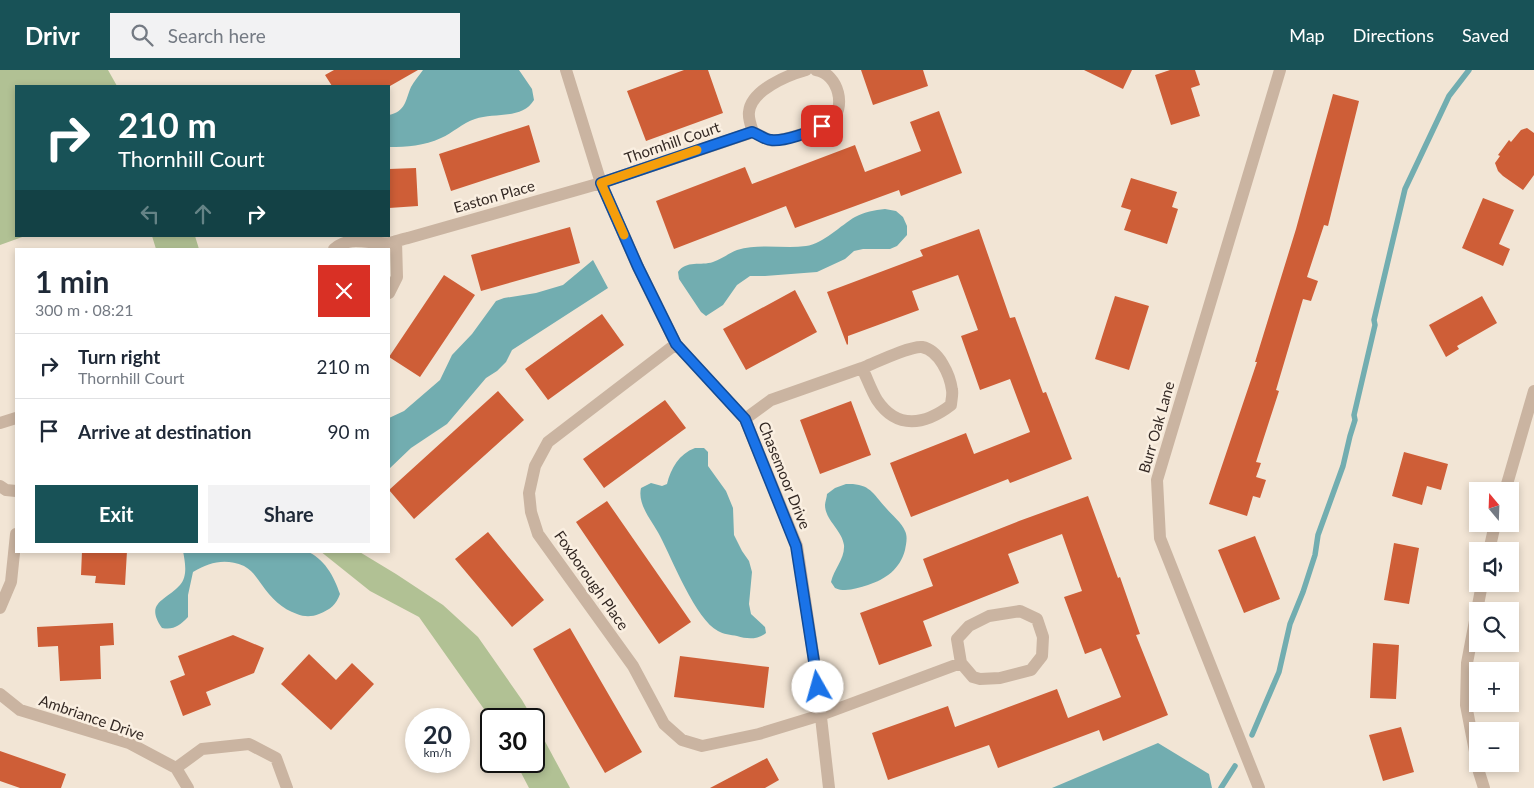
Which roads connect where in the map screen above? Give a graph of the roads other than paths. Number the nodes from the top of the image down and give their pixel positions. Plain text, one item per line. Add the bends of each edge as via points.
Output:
1 (566, 70) edge
2 (806, 70) edge
3 (816, 70) edge
4 (1280, 70) edge
5 (752, 132) junction
6 (601, 183) junction
7 (396, 241) junction
8 (335, 248) edge
9 (390, 291) edge
10 (676, 344) junction
11 (862, 368) junction
12 (1534, 391) edge
13 (15, 418) edge
14 (745, 419) junction
15 (0, 423) edge
16 (1508, 482) edge
17 (0, 486) edge
18 (15, 491) edge
19 (15, 544) edge
20 (1480, 592) edge
21 (0, 608) edge
22 (961, 663) junction
23 (0, 694) edge
24 (821, 715) junction
25 (176, 768) junction
26 (188, 788) edge
27 (287, 788) edge
28 (829, 788) edge
29 (1258, 788) edge
30 (1484, 788) edge

1 - 6 street, Chasemoor Drive
2 - 5 street via 779,80 752,103 749,113
3 - 5 street via 834,81 838,93 838,108 831,122 813,131 770,140
4 - 29 street, Burr Oak Lane via 1157,480 1160,538
5 - 6 street, Thornhill Court
6 - 7 street, Easton Place
6 - 10 street, Chasemoor Drive
7 - 8 street, Easton Place via 359,240
7 - 9 street via 397,277
10 - 14 street, Chasemoor Drive
10 - 24 street, Foxborough Place via 548,442 535,466 530,493 531,512 538,534 633,666 664,724 679,740 702,746 760,734
11 - 11 street via 922,347 933,352 944,368 952,391 951,406 937,416 916,422 893,417 877,400
11 - 14 street via 771,400
12 - 16 street
13 - 15 street
14 - 24 street, Chasemoor Drive via 796,546
17 - 18 street
19 - 21 street via 11,582
20 - 30 street via 1467,662 1466,705
22 - 22 street via 957,639 969,626 989,616 1020,611 1037,619 1043,637 1042,656 1031,670 980,679 973,677
22 - 24 street, Foxborough Place
23 - 25 street, Ambriance Drive via 20,710 129,743
24 - 28 street, Chasemoor Drive
25 - 26 street
25 - 27 street via 202,749 249,744 276,758

